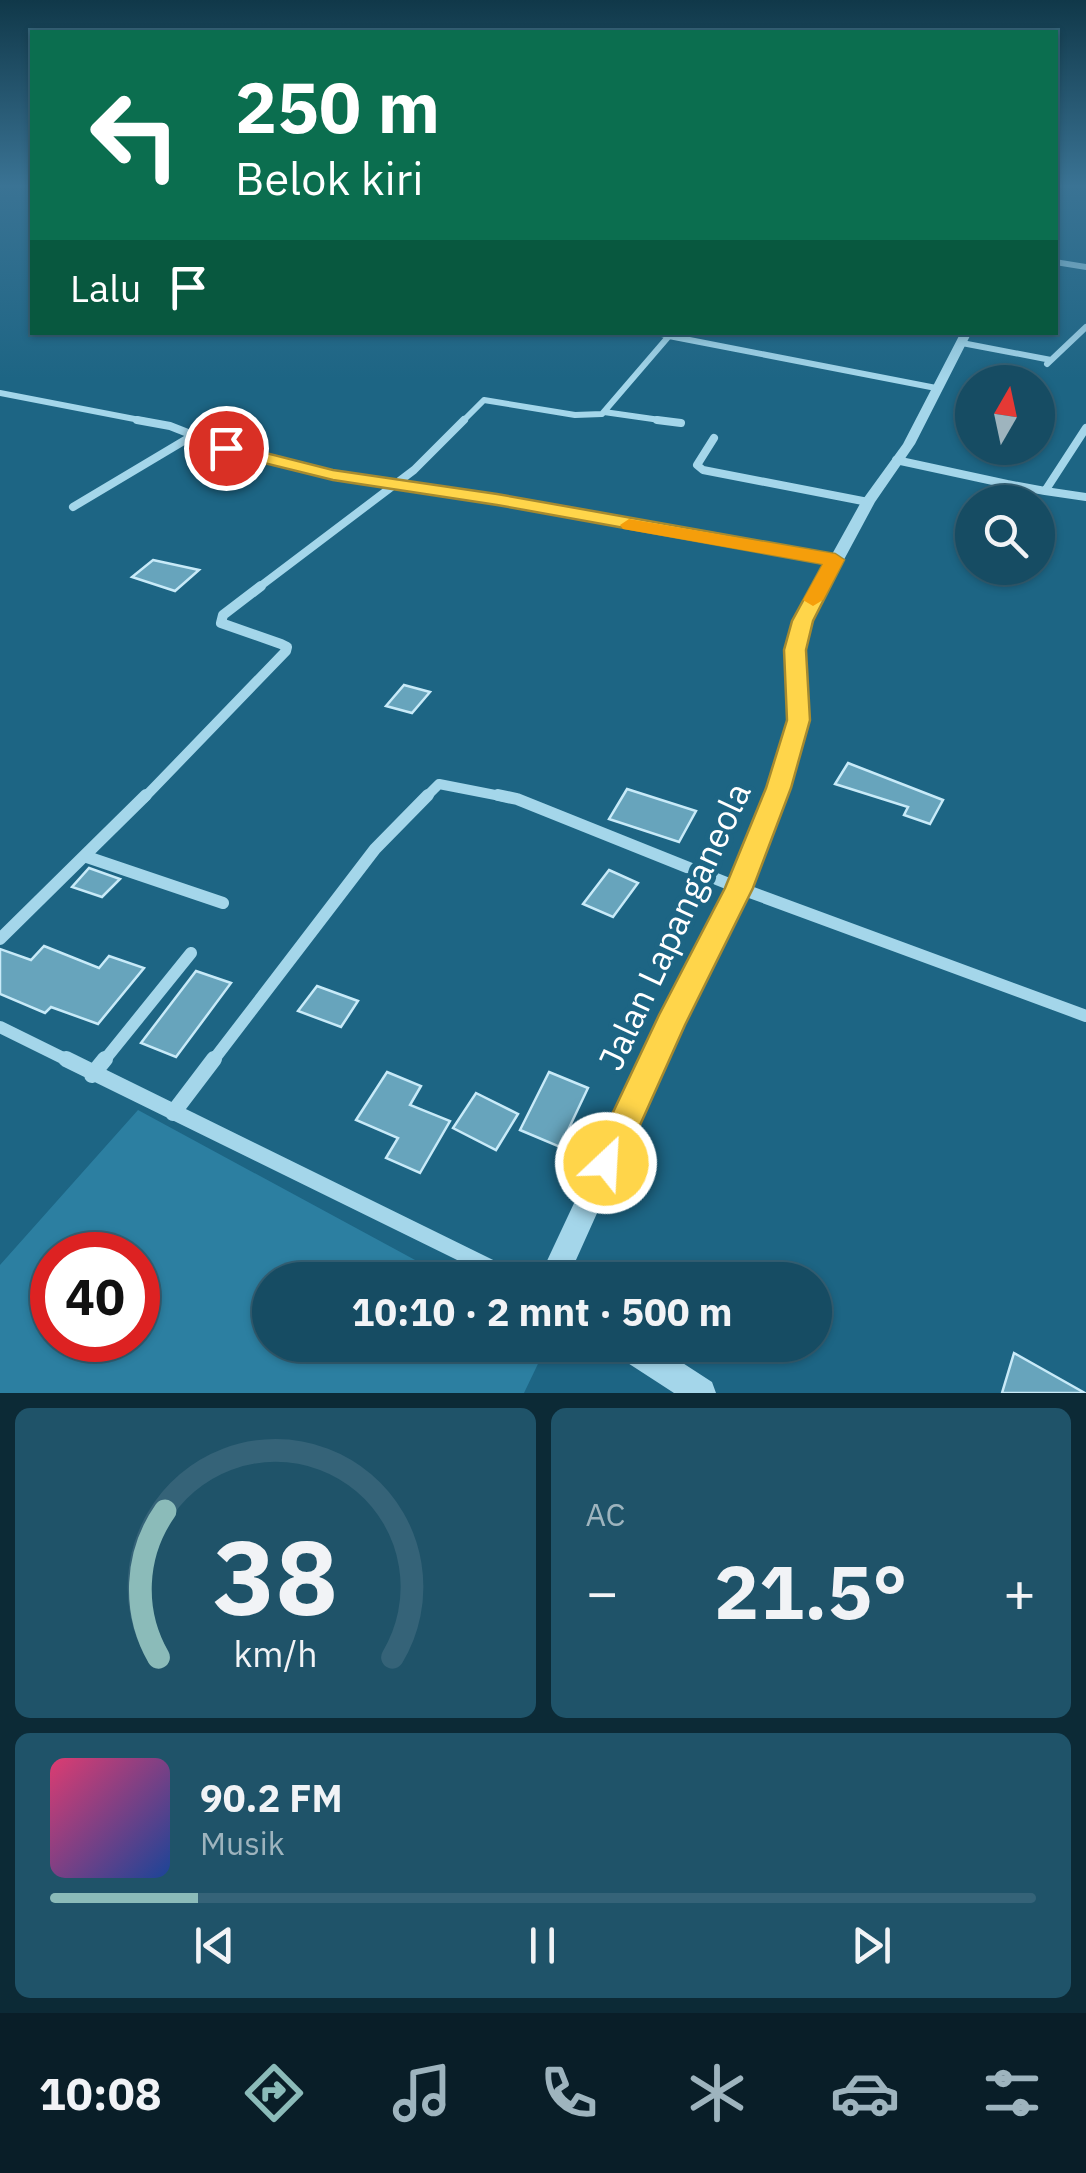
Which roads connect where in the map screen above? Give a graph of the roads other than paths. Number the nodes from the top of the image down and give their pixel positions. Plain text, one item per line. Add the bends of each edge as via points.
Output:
1 (1058, 262) edge
2 (1086, 267) edge
3 (1086, 327) edge
4 (670, 335) edge
5 (675, 335) edge
6 (964, 338) edge
7 (936, 388) junction
8 (0, 393) edge
9 (604, 412) junction
10 (680, 424) dead end
11 (1086, 428) edge
12 (192, 436) junction
13 (714, 438) dead end
14 (896, 460) junction
15 (394, 484) junction
16 (1007, 484) joint
17 (1012, 485) edge
18 (1048, 485) edge
19 (1055, 493) edge
20 (1086, 497) edge
21 (868, 502) junction
22 (73, 507) dead end
23 (835, 560) junction
24 (87, 857) junction
25 (739, 888) junction
26 (223, 903) dead end
27 (0, 940) edge
28 (190, 953) dead end
29 (1086, 1016) edge
30 (0, 1027) edge
31 (92, 1074) junction
32 (173, 1112) junction
33 (479, 1262) edge
34 (560, 1262) edge
35 (654, 1362) edge
36 (701, 1393) edge

1 - 2 street
3 - 6 street via 1048,362
4 - 9 street
5 - 7 street
6 - 7 street, Jalan Lapanganeola
7 - 14 street, Jalan Lapanganeola
8 - 12 street
9 - 10 street
9 - 15 street via 590,417 484,400
11 - 18 street
12 - 15 street via 333,475
12 - 22 street
13 - 21 street via 697,464 704,470
14 - 16 street
14 - 21 street, Jalan Lapanganeola
15 - 23 street
15 - 24 street via 223,615 221,623 281,644 286,652
16 - 17 street
19 - 20 street
21 - 23 street, Jalan Lapanganeola
23 - 25 street, Jalan Lapanganeola via 802,621 794,662 798,720
24 - 26 street
24 - 27 street
25 - 29 street
25 - 32 street via 517,800 439,784 375,850
25 - 34 street, Jalan Lapanganeola
28 - 31 street
30 - 31 street
31 - 32 street
32 - 33 street
35 - 36 street

